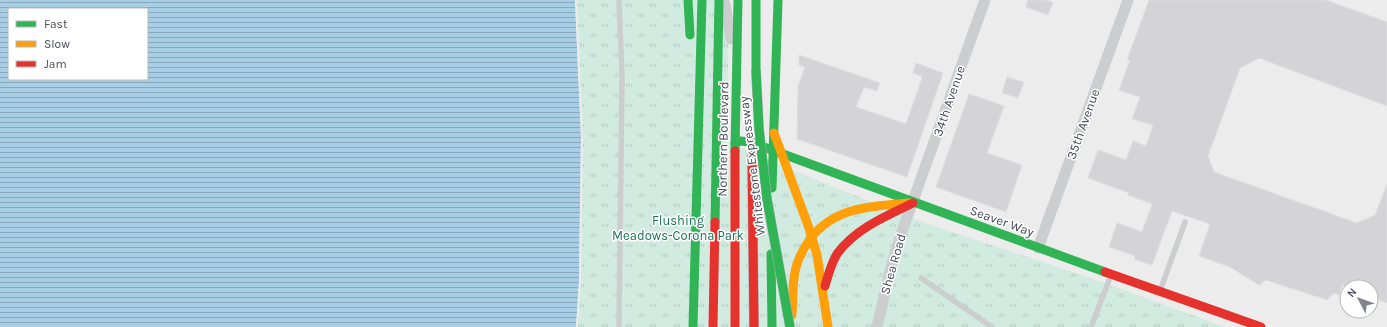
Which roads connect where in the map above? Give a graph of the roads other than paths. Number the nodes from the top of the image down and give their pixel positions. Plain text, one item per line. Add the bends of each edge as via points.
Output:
1 (619, 0) edge
2 (688, 0) edge
3 (702, 0) edge
4 (719, 0) edge
5 (724, 0) edge
6 (738, 0) edge
7 (756, 0) edge
8 (778, 0) edge
9 (984, 0) edge
10 (1128, 0) edge
11 (690, 44) dead end
12 (756, 71) junction
13 (691, 72) dead end
14 (736, 82) junction
15 (735, 143) junction
16 (777, 151) junction
17 (913, 202) junction
18 (1185, 222) dead end
19 (695, 224) junction
20 (812, 237) junction
21 (1038, 248) junction
22 (1111, 274) junction
23 (922, 278) dead end
24 (1160, 291) junction
25 (824, 293) junction
26 (735, 312) junction
27 (619, 327) edge
28 (693, 327) edge
29 (712, 327) edge
30 (731, 327) edge
31 (735, 327) edge
32 (754, 327) edge
33 (772, 327) edge
34 (791, 327) edge
35 (828, 327) edge
36 (876, 327) edge
37 (992, 327) edge
38 (1091, 327) edge
39 (1261, 327) edge

1 - 27 lane via 622,76
2 - 11 main road
3 - 19 main road
4 - 29 main road
5 - 14 street via 730,27
6 - 14 main road, Northern Boulevard
7 - 12 main road, Whitestone Expressway
8 - 16 main road via 774,133
9 - 17 street, 34th Avenue
10 - 21 street, 35th Avenue
12 - 32 main road, bridge via 752,184
12 - 34 main road, Whitestone Expressway, bridge via 767,199
13 - 19 main road
14 - 15 main road, Northern Boulevard
15 - 16 main road, Seaver Way via 747,141
15 - 26 main road, Northern Boulevard
16 - 17 main road, Seaver Way
16 - 20 main road
16 - 33 main road via 771,266
17 - 20 main road via 865,207 843,213 825,223
17 - 21 main road, Seaver Way
17 - 25 main road via 864,228 845,244 832,262
17 - 36 street, Shea Road via 891,267
18 - 24 lane
19 - 28 main road
20 - 25 main road
20 - 34 main road via 801,254 795,273
21 - 22 main road, Seaver Way
22 - 24 main road, Seaver Way
22 - 38 lane
23 - 37 lane
24 - 39 main road, Seaver Way
25 - 35 main road
26 - 30 street
26 - 31 main road, Northern Boulevard

